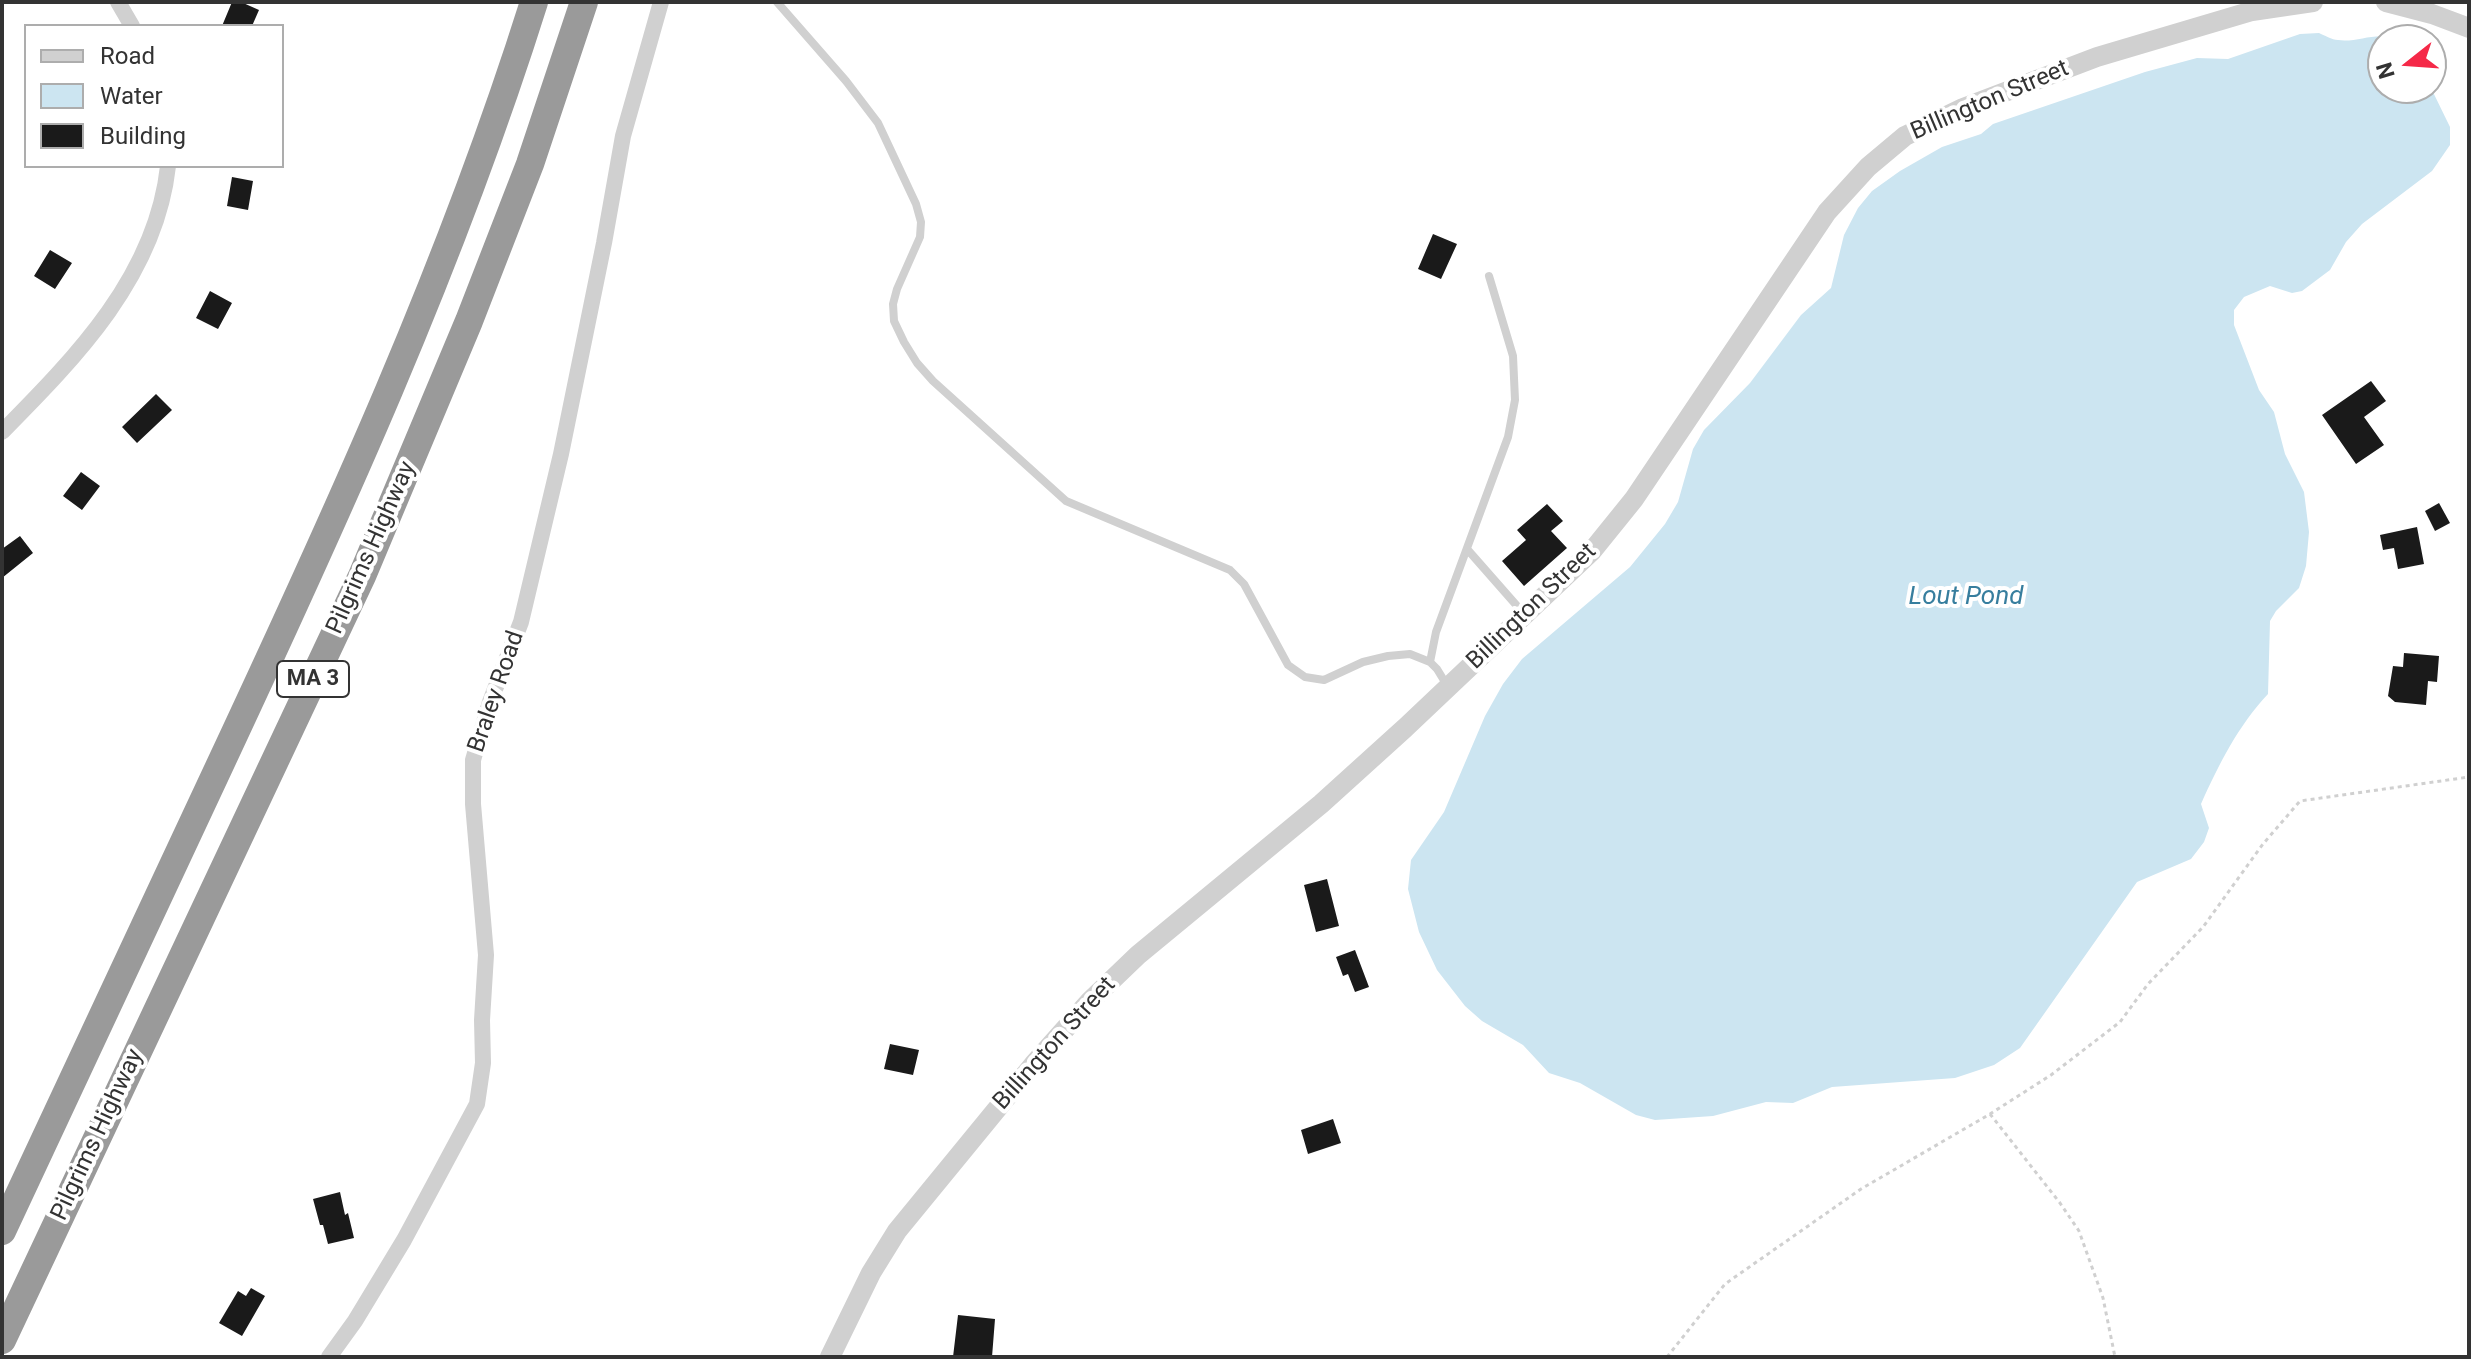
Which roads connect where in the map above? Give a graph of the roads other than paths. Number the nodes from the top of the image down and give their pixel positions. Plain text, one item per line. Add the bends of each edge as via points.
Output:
1 (118, 2) edge
2 (534, 2) edge
3 (584, 2) edge
4 (661, 2) edge
5 (777, 2) edge
6 (2313, 2) edge
7 (2386, 2) edge
8 (131, 24) edge
9 (2469, 27) edge
10 (168, 168) edge
11 (1489, 276) dead end
12 (2, 432) edge
13 (1467, 549) junction
14 (1526, 615) junction
15 (1430, 662) junction
16 (1449, 688) junction
17 (2, 1231) edge
18 (2, 1340) edge
19 (329, 1357) edge
20 (830, 1357) edge

1 - 8 street
2 - 17 highway, Pilgrims Highway / MA 3 via 476,170 357,469
3 - 18 highway, Pilgrims Highway / MA 3 via 497,250 373,549
4 - 19 street, Braley Road via 623,136 561,454 521,622 473,760 486,955 477,1104 404,1240
5 - 15 lane via 878,123 916,204 920,237 897,289 893,313 904,342 933,381 1066,501 1230,570 1251,595 1288,665 1305,677 1324,680 1388,656 1410,654
6 - 14 street, Billington Street via 2252,11 2097,57 1905,136 1850,184 1827,212 1634,499 1609,532
7 - 9 street
10 - 12 street via 157,224 119,297 62,370
11 - 13 lane via 1513,356 1515,400 1508,437
13 - 14 lane
13 - 15 lane
14 - 16 street, Billington Street
15 - 16 lane
16 - 20 street, Billington Street via 1090,1001 897,1231

